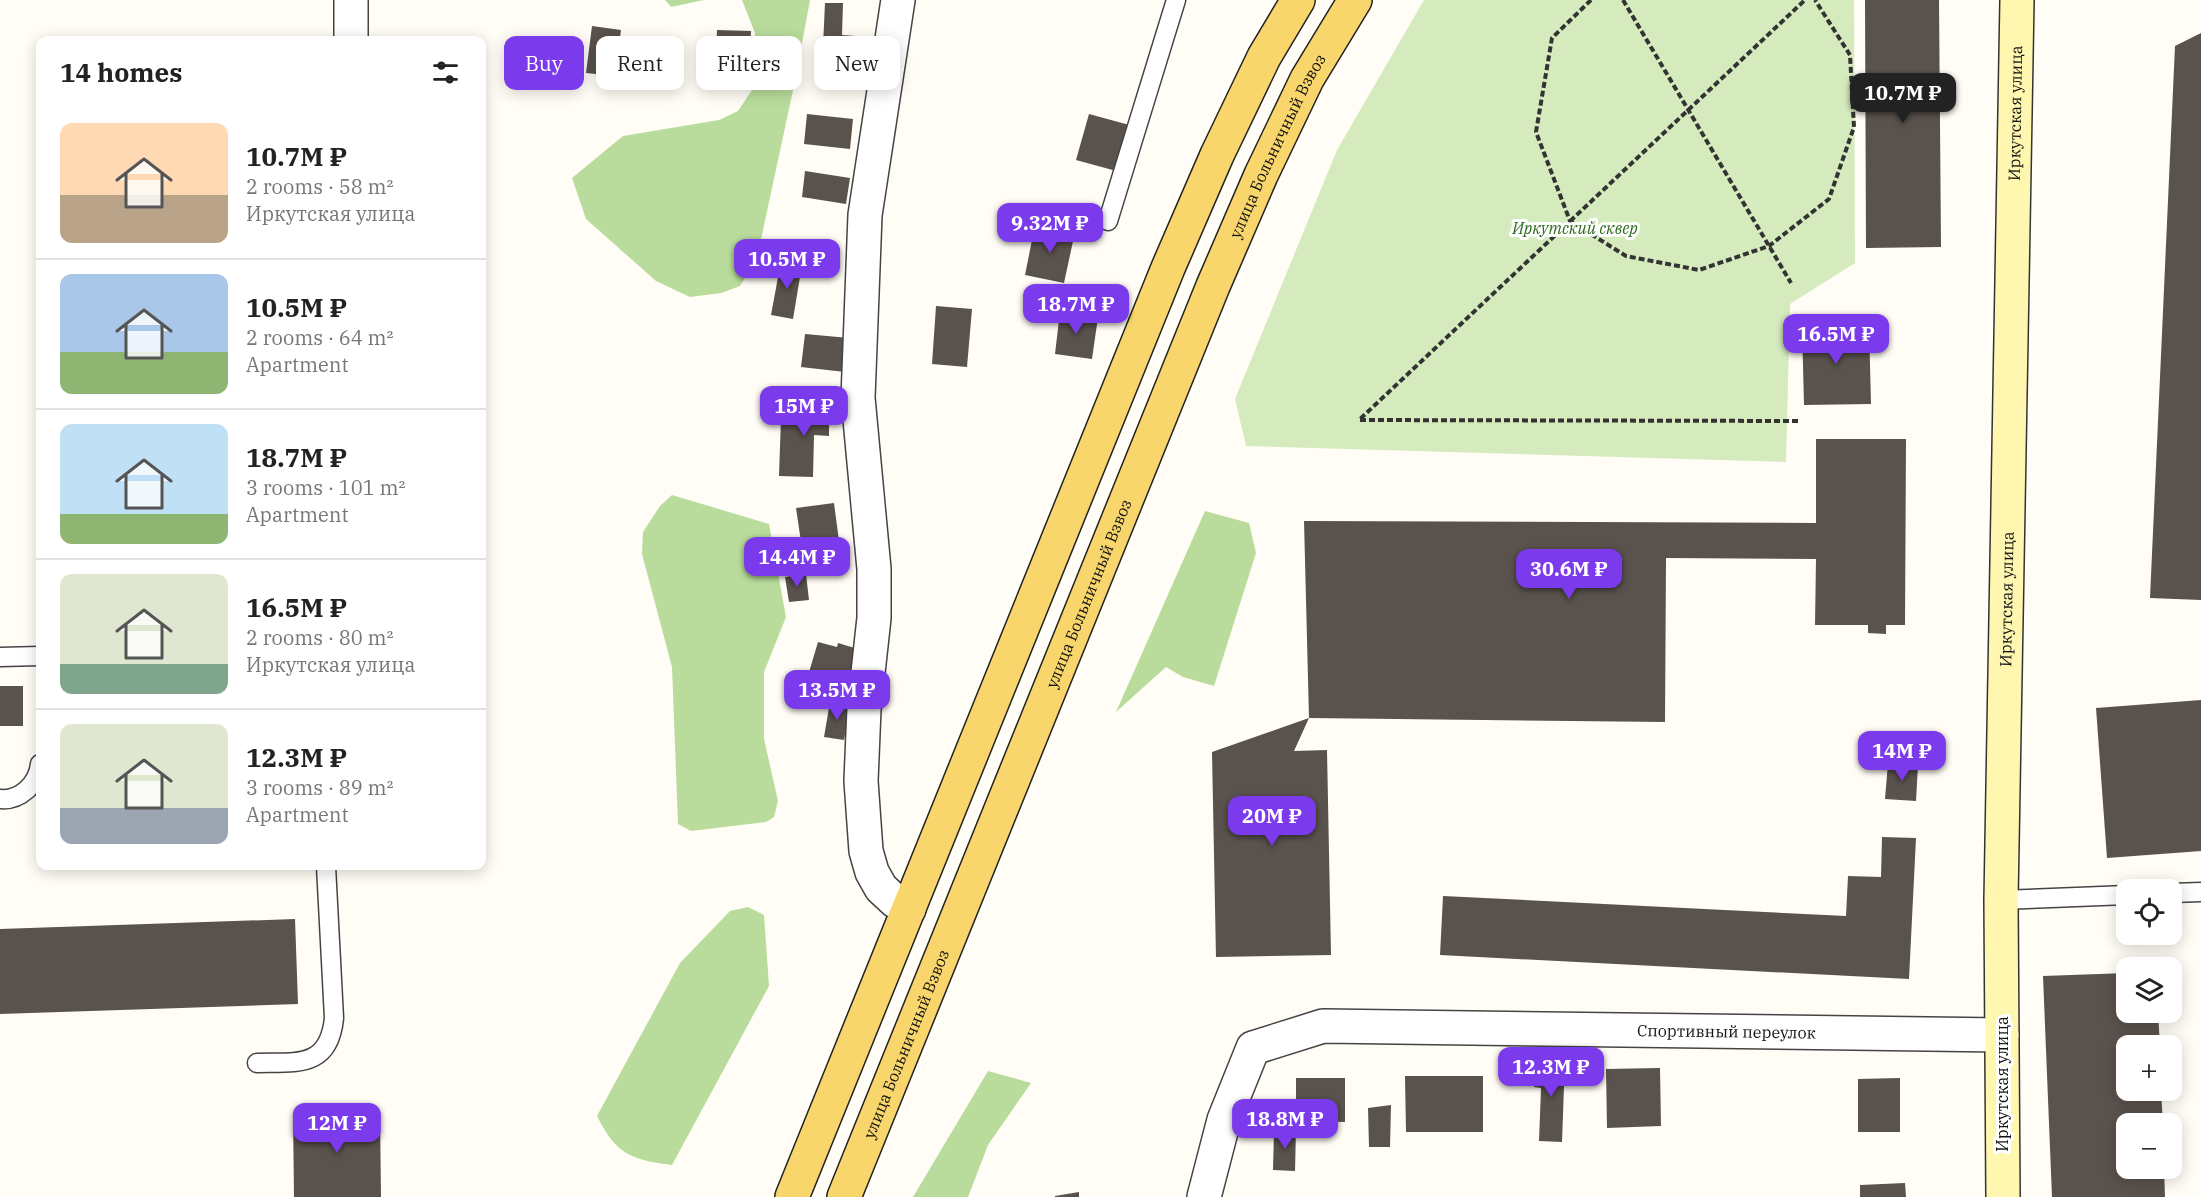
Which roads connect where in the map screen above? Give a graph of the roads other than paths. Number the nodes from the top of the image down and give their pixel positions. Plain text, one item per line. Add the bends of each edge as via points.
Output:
1 (351, 0) edge
2 (898, 0) edge
3 (1176, 0) edge
4 (1298, 0) edge
5 (1355, 0) edge
6 (2017, 0) edge
7 (351, 36) edge
8 (1108, 221) dead end
9 (36, 656) edge
10 (0, 657) edge
11 (36, 776) edge
12 (0, 799) edge
13 (326, 870) edge
14 (2201, 892) edge
15 (2182, 893) edge
16 (2116, 895) edge
17 (2001, 900) junction
18 (909, 909) junction
19 (2002, 1035) junction
20 (257, 1063) dead end
21 (792, 1197) edge
22 (844, 1197) edge
23 (1204, 1197) edge
24 (2003, 1197) edge

1 - 7 street
2 - 18 street via 865,215 858,398 874,569 874,618 861,781 872,872 881,888
3 - 8 lane
4 - 18 main road via 1264,57 1168,268
5 - 22 main road, улица Больничный Взвоз via 1306,80 1213,286
6 - 17 main road, Иркутская улица
9 - 10 lane
11 - 12 lane via 22,795
13 - 20 lane via 333,1033 317,1055 306,1062
14 - 15 lane
16 - 17 lane
17 - 19 main road, Иркутская улица
18 - 21 main road
19 - 23 street, Спортивный переулок via 1323,1026 1253,1048 1224,1120
19 - 24 main road, Иркутская улица

